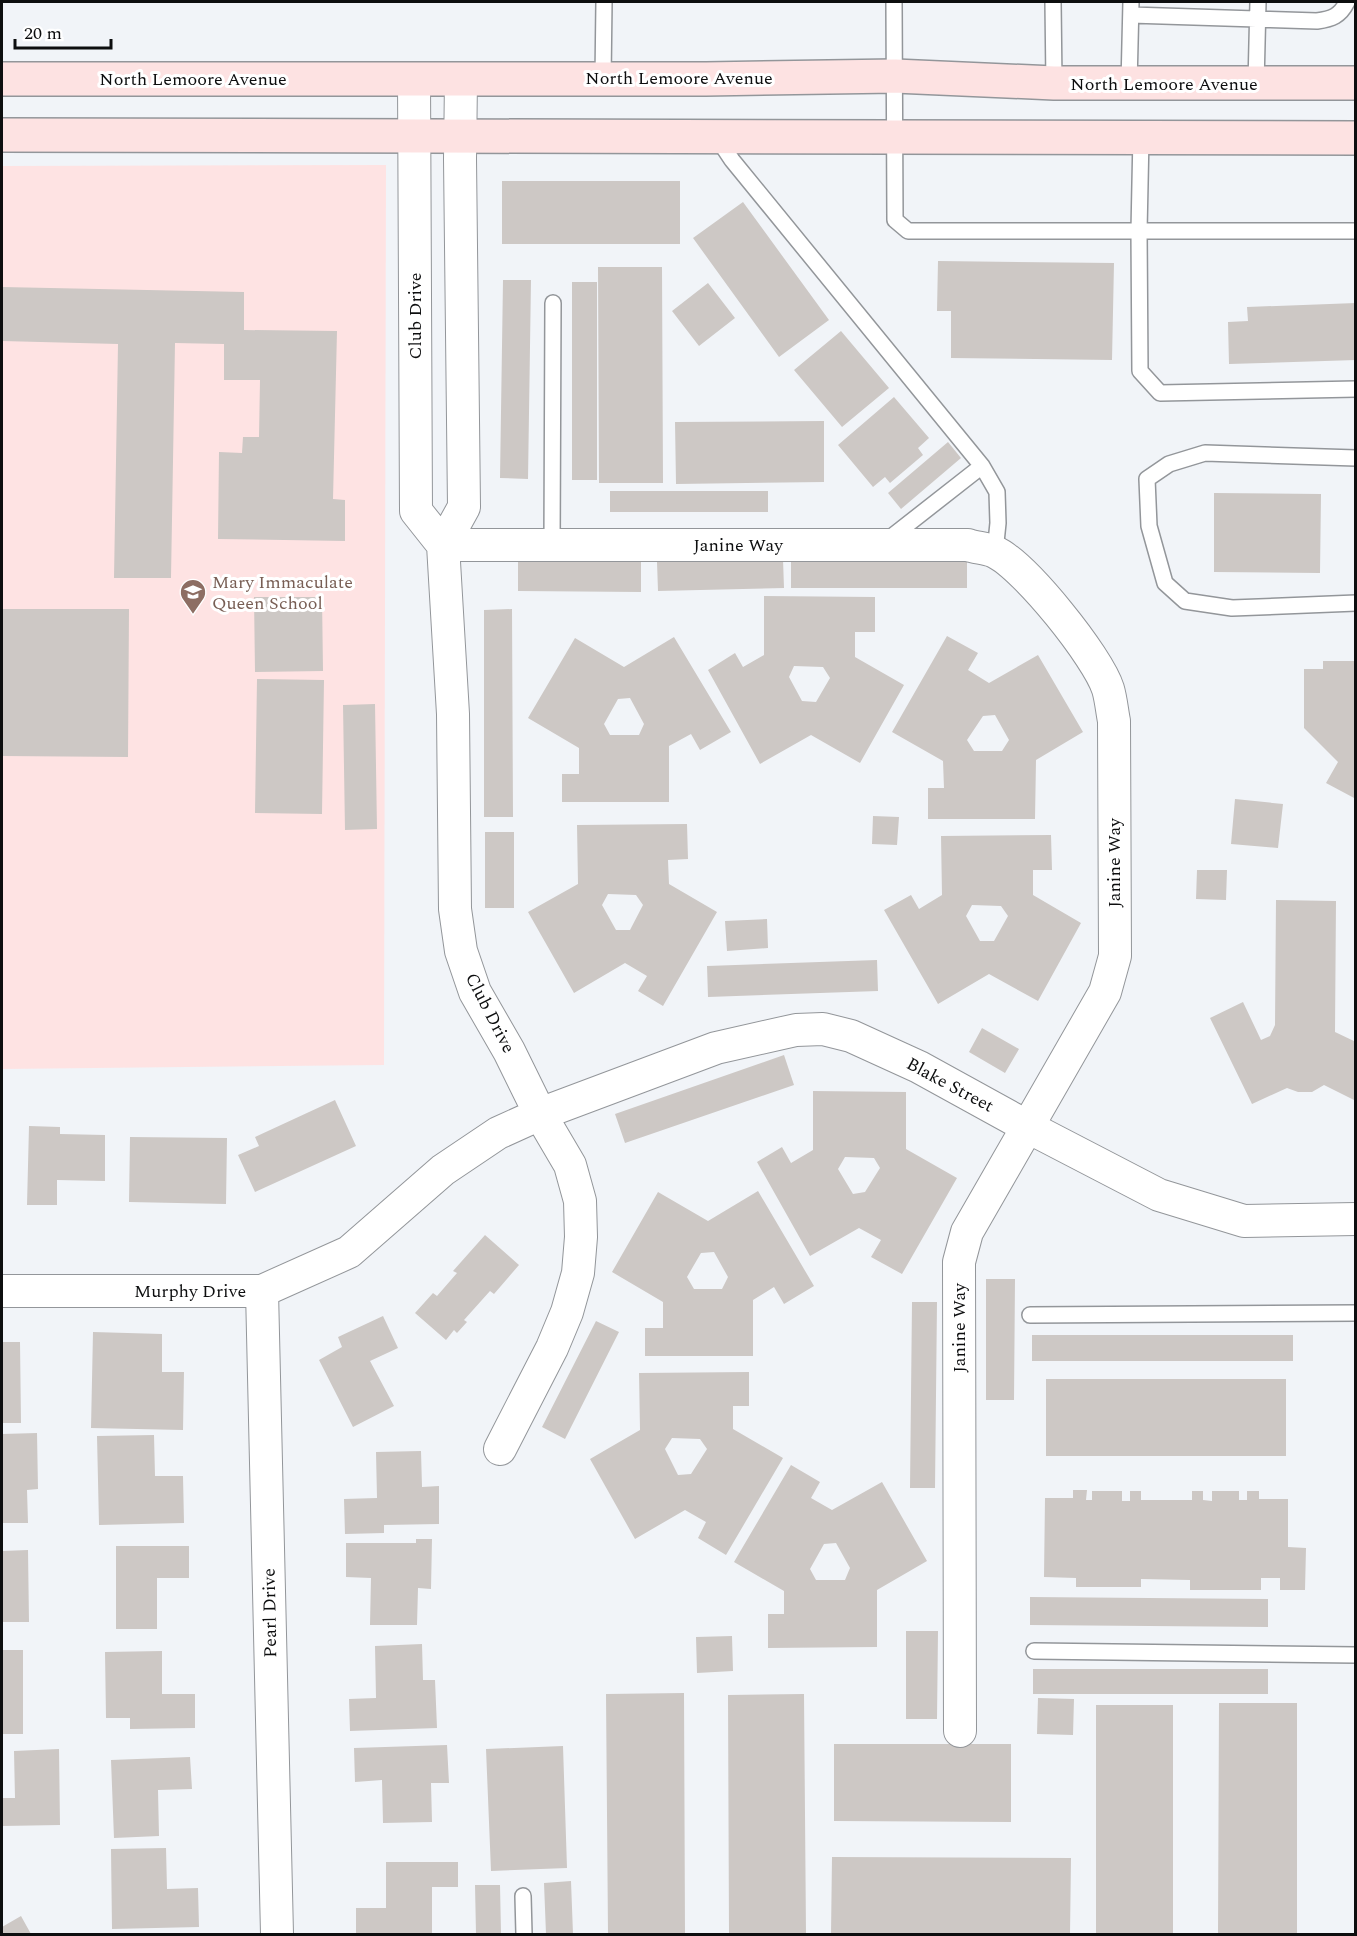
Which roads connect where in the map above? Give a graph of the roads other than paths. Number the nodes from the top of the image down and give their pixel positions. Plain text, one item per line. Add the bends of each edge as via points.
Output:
1 (604, 2) edge
2 (894, 2) edge
3 (1053, 2) edge
4 (1258, 2) edge
5 (1347, 2) edge
6 (1131, 8) edge
7 (1258, 18) junction
8 (895, 76) junction
9 (2, 79) edge
10 (414, 79) junction
11 (461, 79) junction
12 (603, 79) junction
13 (1054, 83) junction
14 (1356, 83) edge
15 (1128, 84) junction
16 (1256, 84) junction
17 (2, 135) edge
18 (461, 135) junction
19 (414, 136) junction
20 (716, 136) junction
21 (895, 136) junction
22 (1054, 136) junction
23 (1141, 136) junction
24 (1356, 138) edge
25 (1139, 231) junction
26 (1356, 231) edge
27 (553, 303) dead end
28 (1356, 389) edge
29 (1356, 458) edge
30 (982, 466) junction
31 (443, 545) junction
32 (552, 545) junction
33 (880, 545) junction
34 (995, 552) junction
35 (1356, 603) edge
36 (540, 1114) junction
37 (1028, 1127) junction
38 (1356, 1219) edge
39 (262, 1291) junction
40 (2, 1292) edge
41 (1356, 1313) edge
42 (1030, 1315) dead end
43 (500, 1449) dead end
44 (1034, 1651) dead end
45 (1356, 1655) edge
46 (960, 1731) dead end
47 (523, 1896) dead end
48 (277, 1935) edge
49 (524, 1935) edge

1 - 12 lane
2 - 8 lane
3 - 13 lane
4 - 7 lane
5 - 7 lane via 1332,19
6 - 7 lane
6 - 15 lane
7 - 16 lane
8 - 12 main road, North Lemoore Avenue
8 - 13 main road, North Lemoore Avenue
8 - 21 lane
9 - 10 main road, North Lemoore Avenue
10 - 11 main road, North Lemoore Avenue
10 - 19 street, Club Drive
11 - 12 main road, North Lemoore Avenue
11 - 18 street
13 - 15 main road, North Lemoore Avenue
13 - 22 main road
14 - 16 main road, North Lemoore Avenue
15 - 16 main road, North Lemoore Avenue
17 - 19 main road
18 - 19 main road
18 - 20 main road
18 - 31 street via 464,507
19 - 31 street, Club Drive via 416,511
20 - 21 main road
20 - 30 lane
21 - 22 main road
21 - 25 lane via 895,220 908,231
22 - 23 main road
23 - 24 main road
23 - 25 lane
25 - 26 lane
25 - 28 lane via 1140,371 1160,393
27 - 32 lane
29 - 35 lane via 1205,453 1169,464 1147,479 1149,526 1165,583 1185,601 1232,608
30 - 33 lane
30 - 34 lane via 997,492
31 - 32 street, Janine Way
31 - 36 street, Club Drive via 453,714 455,909 461,951 475,992
32 - 33 street, Janine Way
33 - 34 street, Janine Way via 968,545
34 - 37 street, Janine Way via 1044,595 1096,664 1108,689 1114,721 1115,956 1106,992
36 - 37 street, Blake Street via 716,1048 779,1032 823,1029 851,1036 909,1063
36 - 39 street, Murphy Drive via 498,1133 443,1170 349,1252
36 - 43 street, Club Drive via 570,1165 580,1201 578,1273 552,1348
37 - 38 street, Blake Street via 1158,1195 1244,1221
37 - 46 street, Janine Way via 967,1232 959,1262
39 - 40 street, Murphy Drive
39 - 48 street, Pearl Drive
41 - 42 lane
44 - 45 lane
47 - 49 lane

